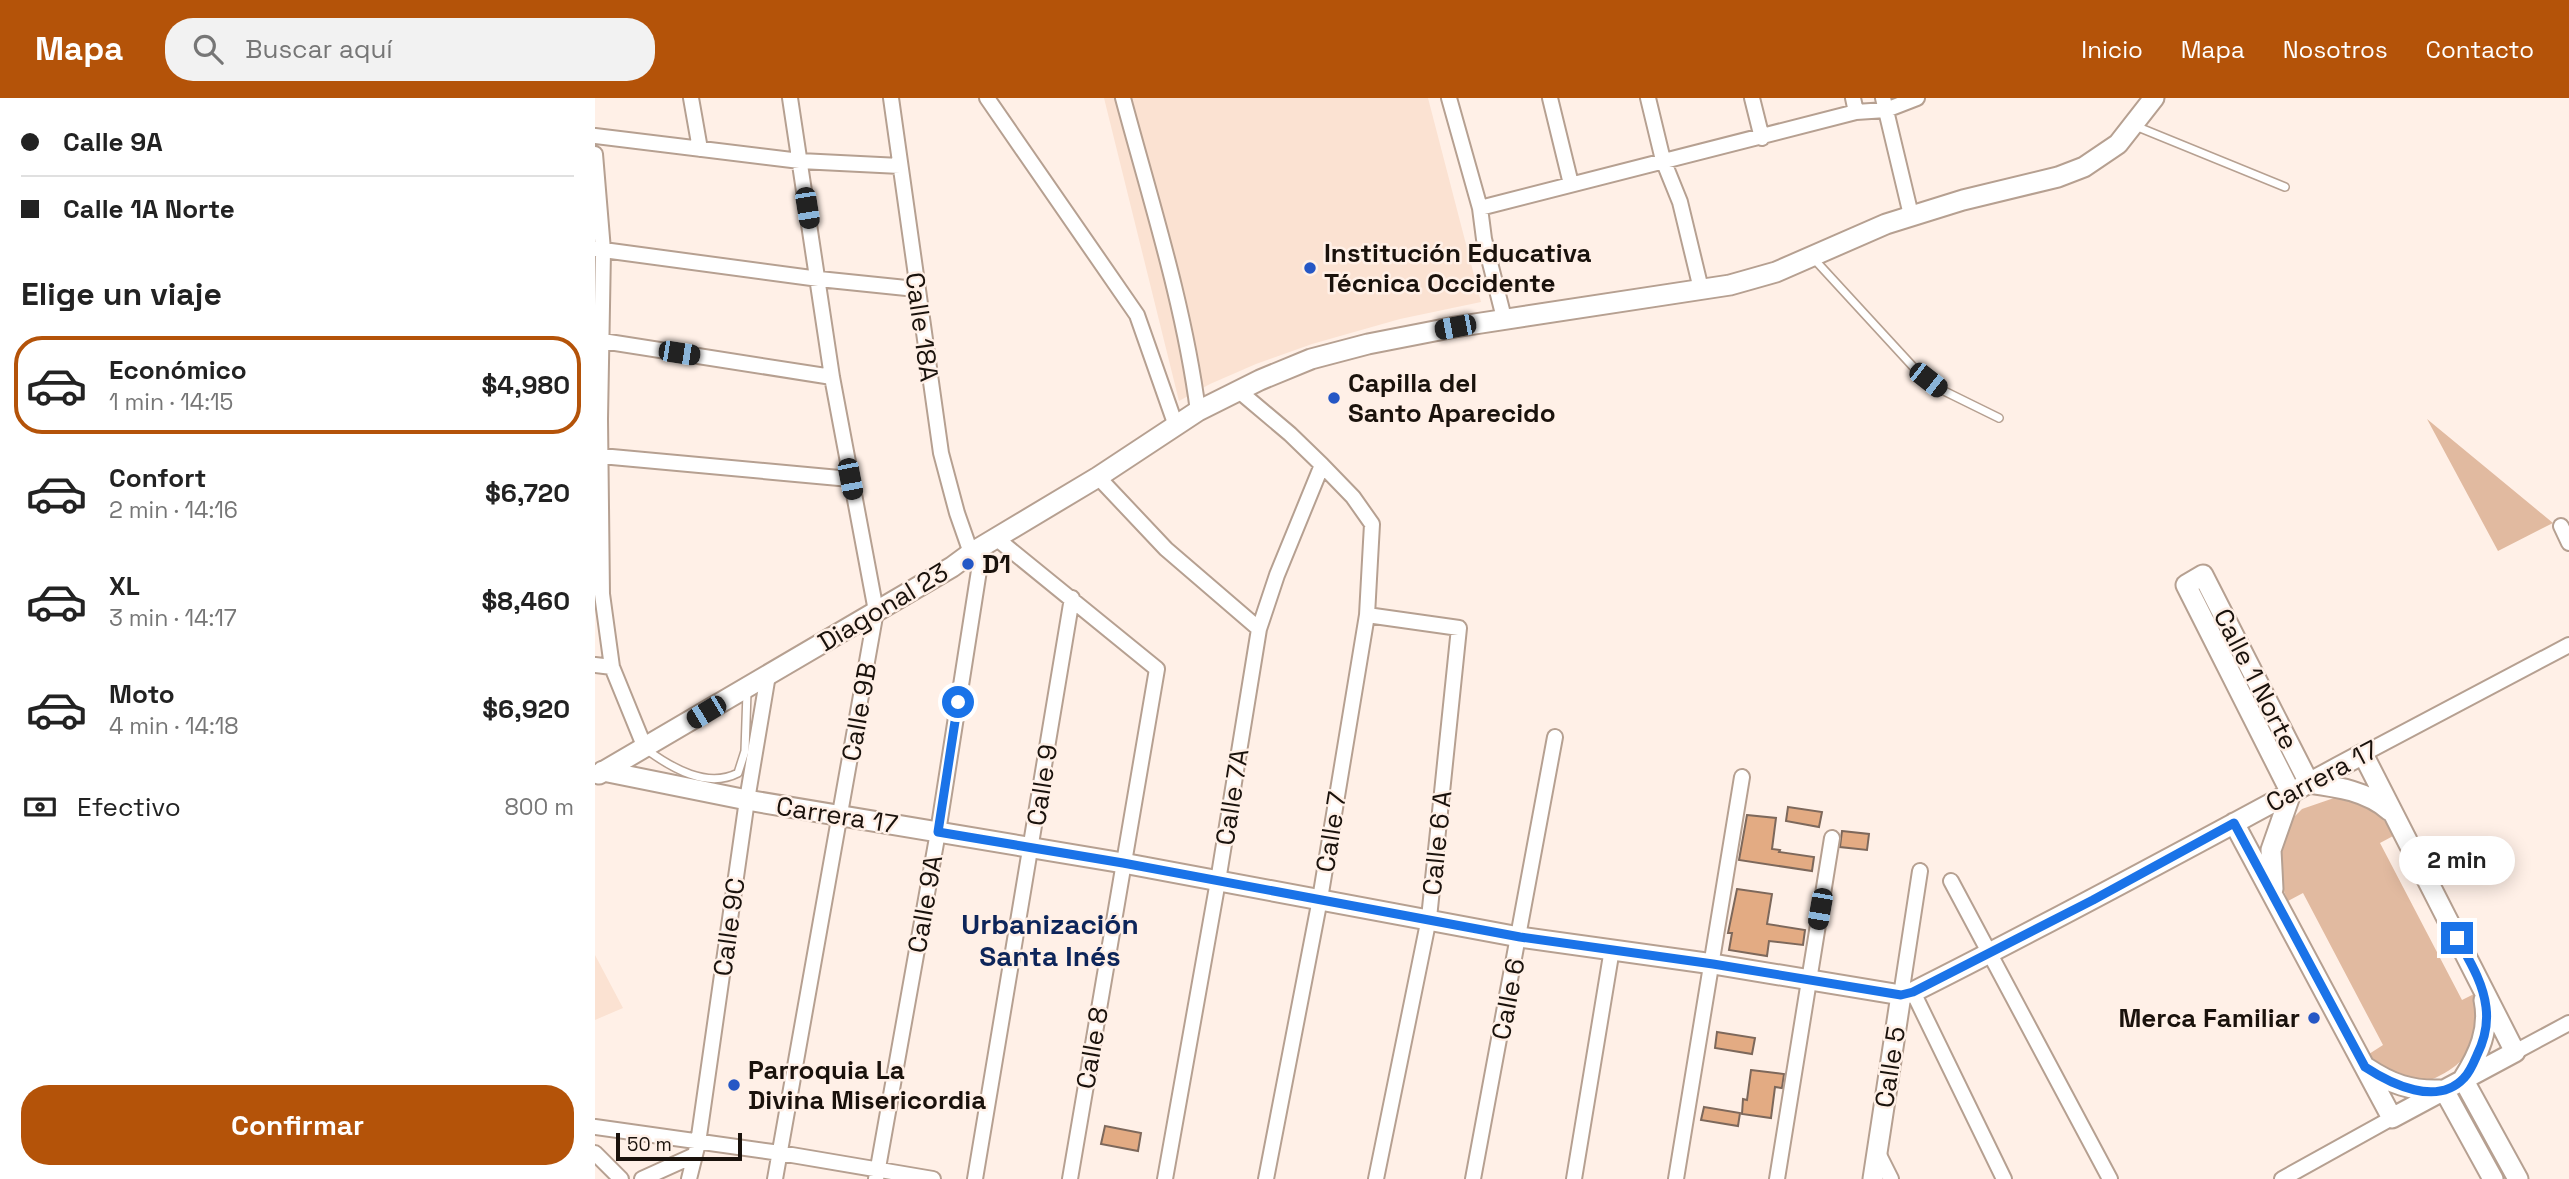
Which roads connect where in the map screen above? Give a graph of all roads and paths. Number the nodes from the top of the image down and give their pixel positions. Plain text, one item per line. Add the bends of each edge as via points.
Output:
1 (691, 98) edge
2 (790, 98) edge
3 (891, 98) edge
4 (987, 98) edge
5 (1123, 98) edge
6 (1449, 98) edge
7 (1550, 98) edge
8 (1648, 98) edge
9 (1752, 98) edge
10 (1917, 98) edge
11 (2154, 98) edge
12 (1884, 104) edge
13 (1855, 105) edge
14 (2132, 125) junction
15 (595, 136) edge
16 (1762, 138) junction
17 (700, 149) junction
18 (595, 155) edge
19 (1663, 160) junction
20 (800, 161) junction
21 (900, 166) junction
22 (1571, 184) junction
23 (2285, 187) dead end
24 (1480, 208) junction
25 (1911, 215) junction
26 (599, 250) edge
27 (1811, 256) junction
28 (819, 279) junction
29 (916, 289) junction
30 (1702, 289) junction
31 (1504, 318) junction
32 (599, 341) edge
33 (832, 377) junction
34 (1239, 391) junction
35 (1198, 411) junction
36 (598, 418) edge
37 (1999, 418) dead end
38 (1176, 426) junction
39 (601, 456) junction
40 (1322, 465) junction
41 (1098, 477) junction
42 (850, 479) junction
43 (599, 506) edge
44 (2561, 526) dead end
45 (2569, 543) edge
46 (983, 545) junction
47 (599, 593) edge
48 (1072, 598) junction
49 (876, 611) junction
50 (1367, 615) junction
51 (1259, 629) junction
52 (2569, 645) edge
53 (595, 665) edge
54 (612, 667) junction
55 (768, 675) junction
56 (747, 688) junction
57 (1555, 737) dead end
58 (645, 748) junction
59 (2363, 754) junction
60 (598, 772) edge
61 (1742, 777) dead end
62 (2309, 783) junction
63 (2291, 793) junction
64 (747, 800) junction
65 (841, 815) junction
66 (2395, 816) junction
67 (2234, 823) junction
68 (938, 832) junction
69 (1832, 838) dead end
70 (1031, 848) junction
71 (1123, 863) junction
72 (1920, 871) dead end
73 (1218, 881) junction
74 (1951, 881) dead end
75 (2273, 897) junction
76 (1320, 899) junction
77 (1429, 918) junction
78 (1520, 937) junction
79 (1612, 949) junction
80 (1989, 954) junction
81 (1713, 964) junction
82 (1809, 981) junction
83 (2482, 987) junction
84 (1907, 993) junction
85 (2569, 1023) edge
86 (2515, 1052) junction
87 (2365, 1067) junction
88 (2463, 1079) junction
89 (2444, 1090) junction
90 (2392, 1118) junction
91 (595, 1127) edge
92 (697, 1149) junction
93 (1877, 1151) junction
94 (595, 1153) edge
95 (780, 1153) junction
96 (877, 1174) edge
97 (621, 1179) edge
98 (642, 1179) edge
99 (689, 1179) edge
100 (775, 1179) edge
101 (933, 1179) edge
102 (975, 1179) edge
103 (1070, 1179) edge
104 (1165, 1179) edge
105 (1266, 1179) edge
106 (1375, 1179) edge
107 (1473, 1179) edge
108 (1574, 1179) edge
109 (1677, 1179) edge
110 (1777, 1179) edge
111 (1873, 1179) edge
112 (1891, 1179) edge
113 (2004, 1179) edge
114 (2109, 1179) edge
115 (2282, 1179) edge
116 (2493, 1179) edge
117 (2518, 1179) edge

1 - 17 street
2 - 20 street, Calle 9B
3 - 21 street, Calle 18A
4 - 38 street via 1137,314
5 - 35 street via 1178,295
6 - 24 street
7 - 22 street
8 - 19 street
9 - 16 street
10 - 12 street
11 - 14 street, Diagonal 23
12 - 13 street
12 - 25 street
13 - 16 street
14 - 23 lane
14 - 25 street, Diagonal 23 via 2118,144 2084,167
15 - 17 street
16 - 19 street
17 - 20 street
18 - 26 street
19 - 22 street
19 - 30 street via 1681,202
20 - 21 street
20 - 28 street, Calle 9B
21 - 29 street, Calle 18A
22 - 24 street
24 - 31 street
25 - 27 street, Diagonal 23
26 - 28 street
26 - 32 street
27 - 30 street, Diagonal 23 via 1776,272
27 - 37 lane via 1917,371
28 - 29 street
28 - 33 street, Calle 9B
29 - 46 street, Calle 18A via 953,503
30 - 31 street, Diagonal 23
31 - 34 street, Diagonal 23 via 1311,359
32 - 33 street
32 - 36 street
33 - 42 street, Calle 9B
34 - 35 street, Diagonal 23
34 - 40 street
35 - 38 street, Diagonal 23
36 - 39 street
38 - 41 street, Diagonal 23
39 - 42 street
39 - 43 street
40 - 50 street, Calle 7 via 1372,524
40 - 51 street, Calle 7A
41 - 46 street, Diagonal 23
41 - 51 street via 1166,549
42 - 49 street, Calle 9B
43 - 47 street
44 - 45 street
46 - 48 street
46 - 49 street, Diagonal 23
46 - 68 street, Calle 9A
47 - 54 street
48 - 70 street, Calle 9
48 - 71 street, Calle 8 via 1157,668
49 - 55 street, Diagonal 23
49 - 65 street, Calle 9B
50 - 76 street, Calle 7
50 - 77 street, Calle 6 A via 1459,628
51 - 73 street, Calle 7A
52 - 59 street, Carrera 17
53 - 54 street
54 - 58 street
55 - 56 street, Diagonal 23
55 - 64 street, Calle 9C
56 - 58 street, Diagonal 23
56 - 58 lane via 745,751 738,773 730,777 691,775
57 - 78 street, Calle 6
58 - 60 street, Diagonal 23
59 - 62 street, Carrera 17
59 - 66 street
60 - 64 street, Carrera 17
61 - 81 street
62 - 63 street, Carrera 17
62 - 63 street, Calle 1 Norte via 2203,575 2186,585
62 - 66 street via 2363,794
63 - 67 street, Carrera 17
63 - 75 street via 2271,850
64 - 65 street, Carrera 17
64 - 92 street, Calle 9C
65 - 68 street, Carrera 17
65 - 95 street, Calle 9B
66 - 83 street
67 - 75 street
67 - 80 street, Carrera 17
68 - 70 street, Carrera 17
68 - 96 street, Calle 9A
69 - 82 street
70 - 71 street, Carrera 17
70 - 102 street, Calle 9
71 - 73 street, Carrera 17
71 - 103 street, Calle 8
72 - 84 street, Calle 5
73 - 76 street, Carrera 17
73 - 104 street, Calle 7A
74 - 80 street
75 - 87 street
76 - 77 street, Carrera 17
76 - 105 street, Calle 7
77 - 78 street, Carrera 17
77 - 106 street, Calle 6 A
78 - 79 street, Carrera 17
78 - 107 street, Calle 6
79 - 81 street, Carrera 17
79 - 108 street
80 - 84 street, Carrera 17
80 - 114 street
81 - 82 street, Carrera 17
81 - 109 street
82 - 84 street, Carrera 17
82 - 110 street
83 - 86 street
83 - 88 street via 2486,1029
84 - 93 street, Calle 5
84 - 113 street
85 - 86 street
86 - 88 street
87 - 89 street via 2398,1086
87 - 90 street
88 - 89 street
88 - 117 street
89 - 90 street
89 - 116 street
90 - 115 street
91 - 92 street
92 - 95 street
92 - 98 street
92 - 99 street, Calle 9C
93 - 111 street, Calle 5
93 - 112 street
94 - 97 street
95 - 96 street
95 - 100 street, Calle 9B
96 - 101 street

